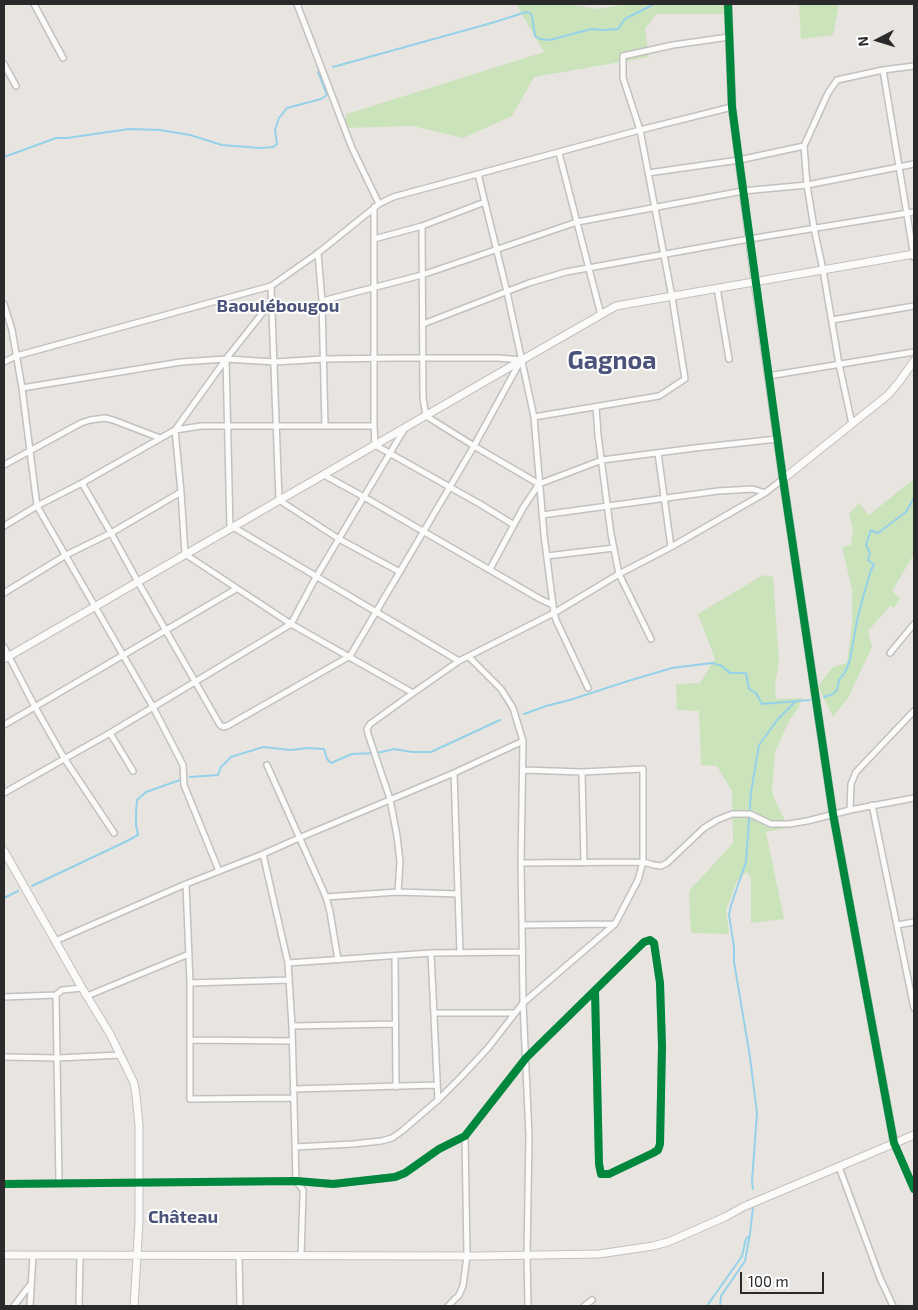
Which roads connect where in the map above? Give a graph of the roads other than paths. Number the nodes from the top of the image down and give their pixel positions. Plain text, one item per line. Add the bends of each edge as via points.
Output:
1 (34, 4) edge
2 (297, 4) edge
3 (728, 4) edge
4 (729, 36) junction
5 (63, 58) dead end
6 (4, 64) edge
7 (914, 66) edge
8 (883, 70) junction
9 (16, 86) dead end
10 (732, 107) junction
11 (640, 130) junction
12 (804, 146) junction
13 (558, 153) junction
14 (739, 160) junction
15 (914, 164) edge
16 (900, 166) junction
17 (648, 173) junction
18 (478, 174) junction
19 (807, 185) junction
20 (743, 191) junction
21 (485, 202) junction
22 (376, 205) junction
23 (655, 207) junction
24 (914, 212) edge
25 (907, 213) junction
26 (577, 222) junction
27 (422, 226) junction
28 (814, 228) junction
29 (374, 239) junction
30 (750, 239) junction
31 (497, 249) junction
32 (318, 253) junction
33 (664, 255) junction
34 (914, 255) edge
35 (588, 267) junction
36 (823, 270) junction
37 (422, 275) junction
38 (755, 283) junction
39 (272, 286) junction
40 (374, 287) junction
41 (717, 288) junction
42 (507, 292) junction
43 (672, 297) junction
44 (272, 301) junction
45 (322, 301) junction
46 (4, 304) edge
47 (914, 306) edge
48 (601, 315) junction
49 (832, 320) junction
50 (423, 324) junction
51 (914, 352) edge
52 (16, 356) junction
53 (324, 358) junction
54 (375, 358) junction
55 (423, 358) junction
56 (226, 359) junction
57 (729, 359) dead end
58 (522, 360) junction
59 (914, 361) edge
60 (4, 362) edge
61 (275, 362) junction
62 (839, 364) junction
63 (768, 376) junction
64 (22, 388) junction
65 (596, 407) junction
66 (426, 416) junction
67 (534, 417) junction
68 (852, 424) junction
69 (228, 426) junction
70 (277, 426) junction
71 (324, 426) junction
72 (374, 426) junction
73 (405, 428) junction
74 (175, 430) junction
75 (160, 438) junction
76 (777, 439) junction
77 (375, 445) junction
78 (474, 446) junction
79 (30, 450) junction
80 (658, 452) junction
81 (390, 454) junction
82 (602, 460) junction
83 (4, 465) edge
84 (324, 475) junction
85 (783, 479) junction
86 (82, 483) junction
87 (539, 484) junction
88 (450, 487) junction
89 (181, 492) junction
90 (765, 493) junction
91 (364, 497) junction
92 (664, 499) junction
93 (279, 500) junction
94 (37, 506) junction
95 (607, 506) junction
96 (542, 515) junction
97 (514, 525) junction
98 (4, 526) edge
99 (232, 528) junction
100 (424, 531) junction
101 (111, 533) junction
102 (339, 539) junction
103 (671, 547) junction
104 (614, 548) junction
105 (185, 554) junction
106 (66, 555) junction
107 (547, 556) junction
108 (490, 569) junction
109 (400, 572) junction
110 (619, 574) junction
111 (316, 577) junction
112 (138, 582) junction
113 (236, 589) junction
114 (4, 593) edge
115 (552, 605) junction
116 (94, 606) junction
117 (376, 612) junction
118 (554, 613) junction
119 (291, 624) junction
120 (914, 624) edge
121 (166, 630) junction
122 (651, 639) dead end
123 (4, 648) edge
124 (890, 653) dead end
125 (123, 656) junction
126 (350, 656) junction
127 (6, 657) edge
128 (469, 657) junction
129 (459, 661) junction
130 (195, 682) junction
131 (588, 688) dead end
132 (413, 693) junction
133 (35, 707) junction
134 (153, 708) junction
135 (914, 711) edge
136 (4, 725) edge
137 (110, 733) junction
138 (523, 741) junction
139 (64, 758) junction
140 (267, 765) dead end
141 (133, 770) dead end
142 (522, 770) junction
143 (582, 772) junction
144 (454, 773) junction
145 (4, 793) edge
146 (913, 797) edge
147 (390, 799) junction
148 (872, 805) junction
149 (850, 810) junction
150 (833, 814) junction
151 (114, 833) dead end
152 (299, 838) junction
153 (4, 851) edge
154 (263, 854) junction
155 (643, 862) junction
156 (521, 863) junction
157 (584, 863) junction
158 (219, 871) junction
159 (186, 884) junction
160 (398, 892) junction
161 (458, 894) junction
162 (326, 897) junction
163 (914, 922) edge
164 (614, 924) junction
165 (522, 925) junction
166 (897, 925) junction
167 (56, 941) junction
168 (523, 952) junction
169 (431, 953) junction
170 (460, 953) junction
171 (189, 954) junction
172 (395, 956) junction
173 (338, 960) junction
174 (288, 963) junction
175 (289, 980) junction
176 (912, 981) edge
177 (190, 983) junction
178 (82, 988) junction
179 (595, 991) junction
180 (56, 994) junction
181 (87, 996) junction
182 (4, 998) edge
183 (524, 1003) junction
184 (914, 1008) edge
185 (434, 1013) junction
186 (515, 1013) junction
187 (396, 1024) junction
188 (292, 1026) junction
189 (190, 1040) junction
190 (292, 1041) junction
191 (121, 1055) junction
192 (4, 1058) edge
193 (58, 1058) junction
194 (526, 1058) junction
195 (437, 1085) junction
196 (396, 1087) junction
197 (293, 1089) junction
198 (293, 1098) junction
199 (438, 1100) junction
200 (914, 1135) edge
201 (465, 1136) junction
202 (894, 1143) junction
203 (295, 1147) junction
204 (839, 1167) junction
205 (296, 1181) junction
206 (139, 1182) junction
207 (4, 1184) edge
208 (59, 1184) junction
209 (914, 1190) edge
210 (4, 1255) edge
211 (33, 1255) junction
212 (527, 1255) junction
213 (80, 1256) junction
214 (138, 1256) junction
215 (239, 1256) junction
216 (300, 1256) junction
217 (467, 1256) junction
218 (31, 1285) junction
219 (592, 1300) dead end
220 (14, 1306) edge
221 (30, 1306) edge
222 (80, 1306) edge
223 (134, 1306) edge
224 (240, 1306) edge
225 (448, 1306) edge
226 (528, 1306) edge
227 (584, 1306) edge
228 (893, 1306) edge

1 - 5 street
2 - 22 street
3 - 4 street
4 - 10 street
4 - 11 street via 623,56 623,78
6 - 9 street
7 - 8 street
8 - 12 street via 837,80 828,92
8 - 16 street
10 - 11 street
10 - 14 street
11 - 13 street
11 - 17 street
12 - 14 street
12 - 19 street
13 - 18 street
13 - 26 street
14 - 17 street
14 - 20 street
15 - 16 street
16 - 19 street
16 - 25 street
17 - 23 street
18 - 21 street
18 - 22 street via 393,197
19 - 20 street
19 - 28 street
20 - 23 street
20 - 30 street
21 - 27 street
21 - 31 street
22 - 29 street
22 - 32 street
23 - 26 street
23 - 33 street
24 - 25 street
25 - 28 street
25 - 34 street
26 - 31 street
26 - 35 street
27 - 29 street
27 - 37 street
28 - 30 street
28 - 36 street
29 - 40 street
30 - 33 street
30 - 38 street
31 - 37 street
31 - 42 street
32 - 39 street
32 - 45 street
33 - 35 street
33 - 43 street
34 - 36 street
35 - 42 street via 553,275
35 - 48 street
36 - 38 street
36 - 49 street
37 - 40 street
37 - 50 street
38 - 41 street
38 - 63 street
39 - 44 street
39 - 52 street
40 - 45 street
40 - 54 street
41 - 43 street
41 - 57 street
42 - 50 street
42 - 58 street
43 - 48 street via 616,306
43 - 65 street via 685,379 659,396
44 - 56 street
44 - 61 street
45 - 53 street
46 - 52 street
47 - 49 street
48 - 58 street
49 - 62 street
50 - 55 street
51 - 62 street
52 - 60 street
52 - 64 street
53 - 54 street
53 - 61 street
53 - 71 street
54 - 55 street
54 - 72 street
55 - 58 street
55 - 66 street via 422,398
56 - 61 street
56 - 64 street via 181,362
56 - 69 street
56 - 74 street
58 - 66 street
58 - 67 street
58 - 78 street
59 - 68 street via 888,395
61 - 70 street
62 - 63 street
62 - 68 street
63 - 76 street
64 - 79 street
65 - 67 street
65 - 82 street
66 - 73 street
66 - 78 street
67 - 87 street
68 - 85 street
69 - 70 street
69 - 74 street
69 - 99 street
70 - 71 street
70 - 93 street
71 - 72 street
72 - 77 street
73 - 77 street
73 - 81 street
74 - 75 street
74 - 89 street
75 - 79 street via 113,420 98,418 81,423
75 - 86 street
76 - 80 street
76 - 85 street
77 - 81 street
77 - 84 street
78 - 87 street
78 - 88 street
79 - 83 street
79 - 94 street
80 - 82 street
80 - 92 street
81 - 88 street
81 - 91 street
82 - 87 street
82 - 95 street
84 - 91 street
84 - 93 street
85 - 90 street
85 - 150 street
86 - 94 street
86 - 101 street
87 - 96 street
87 - 97 street
88 - 97 street
88 - 100 street
89 - 101 street
89 - 105 street
90 - 92 street via 753,489 718,491
90 - 103 street
91 - 100 street
91 - 102 street
92 - 95 street
92 - 103 street
93 - 99 street
93 - 102 street
94 - 98 street
94 - 106 street
95 - 96 street
95 - 104 street
96 - 107 street
97 - 108 street
99 - 105 street
99 - 111 street
100 - 108 street
100 - 109 street
101 - 106 street
101 - 112 street
102 - 109 street
102 - 111 street
103 - 110 street
104 - 107 street
104 - 110 street
105 - 112 street
105 - 113 street
106 - 114 street
106 - 116 street
107 - 115 street
108 - 115 street
109 - 117 street
110 - 118 street
110 - 122 street
111 - 117 street
111 - 119 street
112 - 116 street
112 - 121 street
113 - 119 street
113 - 121 street
115 - 118 street
116 - 125 street
116 - 127 street
117 - 126 street
117 - 129 street
118 - 128 street
118 - 131 street
119 - 126 street
119 - 130 street
120 - 124 street
121 - 125 street
121 - 130 street
123 - 127 street
125 - 133 street
125 - 134 street
126 - 130 street via 223,727
126 - 132 street
127 - 133 street
128 - 129 street
128 - 138 street via 501,689 513,708
129 - 132 street
130 - 134 street
132 - 147 street via 367,729
133 - 136 street
133 - 139 street
134 - 137 street
134 - 158 street via 183,765 184,785
135 - 149 street via 856,772 851,784
137 - 139 street
137 - 141 street
138 - 142 street
138 - 144 street
139 - 145 street
139 - 151 street
140 - 152 street
142 - 143 street
142 - 156 street
143 - 155 street via 643,769
143 - 157 street
144 - 147 street
144 - 161 street
146 - 148 street
147 - 152 street
147 - 160 street via 399,848
148 - 149 street
148 - 166 street
149 - 150 street
150 - 155 street via 789,824 772,824 750,814 732,814 704,828 662,866
150 - 202 street
152 - 154 street
152 - 162 street
153 - 167 street
154 - 158 street
154 - 174 street
155 - 157 street
155 - 164 street via 638,880
156 - 157 street
156 - 165 street
158 - 159 street
159 - 167 street
159 - 171 street
160 - 161 street
160 - 162 street
161 - 170 street
162 - 173 street
163 - 166 street
164 - 165 street
164 - 183 street
165 - 168 street
166 - 176 street
167 - 178 street
168 - 170 street
168 - 183 street
169 - 170 street
169 - 172 street
169 - 185 street
171 - 177 street
171 - 181 street
172 - 173 street
172 - 187 street
173 - 174 street
174 - 175 street
175 - 177 street
175 - 188 street
176 - 184 street
177 - 189 street
178 - 180 street via 62,990
178 - 181 street
179 - 179 street via 599,1164 601,1174 609,1174 653,1153 660,1144 662,1046 660,983 654,943 650,940 644,942
179 - 194 street
180 - 182 street
180 - 193 street
181 - 191 street
183 - 186 street
183 - 194 street
185 - 186 street
185 - 195 street
186 - 199 street via 488,1048
187 - 188 street
187 - 196 street
188 - 190 street
189 - 190 street
189 - 198 street via 190,1099
190 - 197 street
191 - 193 street
191 - 206 street via 136,1095
192 - 193 street
193 - 208 street
194 - 201 street
194 - 212 street via 529,1136
195 - 196 street
195 - 199 street
196 - 197 street
197 - 198 street
198 - 203 street
199 - 203 street via 392,1138 366,1144
200 - 202 street
201 - 205 street via 438,1149 395,1178 334,1184
201 - 217 street
202 - 204 street
202 - 209 street
203 - 205 street
204 - 212 street via 654,1246 599,1254
204 - 228 street
205 - 206 street
205 - 216 street via 303,1190
206 - 208 street
206 - 214 street
207 - 208 street
210 - 211 street
211 - 213 street
211 - 218 street
212 - 217 street
212 - 226 street
213 - 214 street
213 - 222 street
214 - 215 street
214 - 223 street
215 - 216 street
215 - 224 street
216 - 217 street
217 - 225 street via 463,1286
218 - 220 street
218 - 221 street
219 - 227 street

